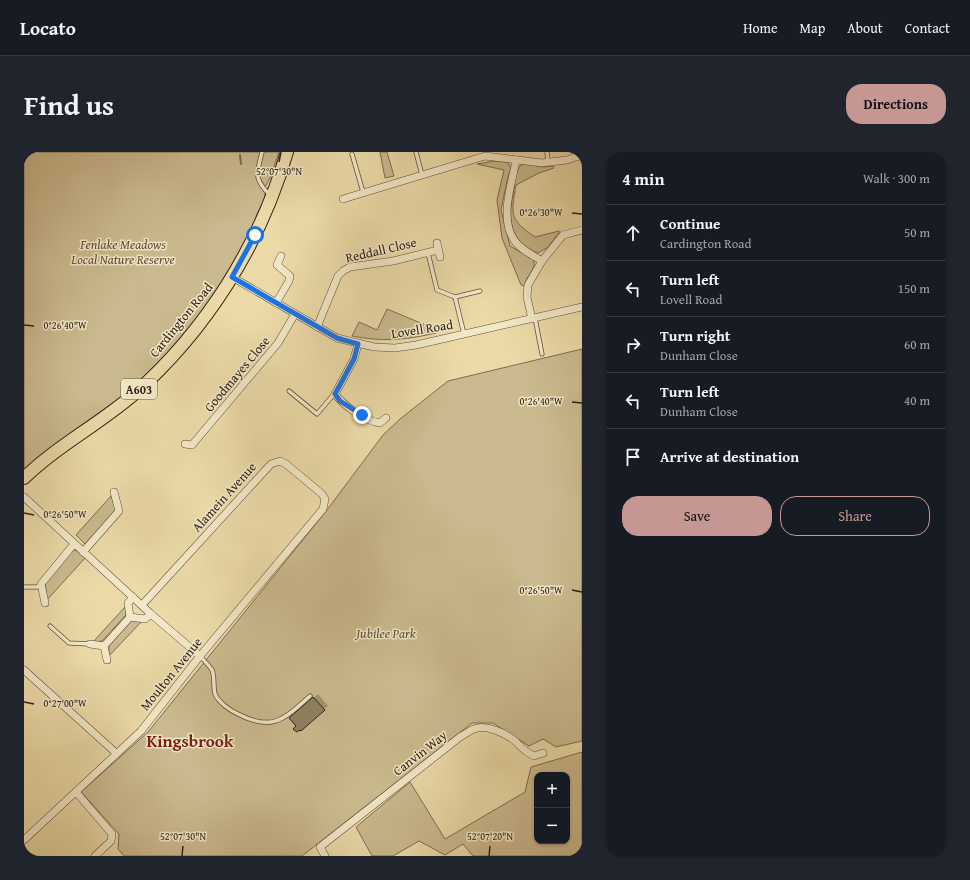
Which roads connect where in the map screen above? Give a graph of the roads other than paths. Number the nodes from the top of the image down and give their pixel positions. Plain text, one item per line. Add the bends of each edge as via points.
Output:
1 (262, 152) edge
2 (287, 152) edge
3 (416, 152) edge
4 (547, 152) edge
5 (352, 154) dead end
6 (484, 154) edge
7 (582, 156) edge
8 (516, 160) junction
9 (548, 163) junction
10 (422, 175) junction
11 (363, 192) junction
12 (272, 197) junction
13 (343, 199) dead end
14 (582, 230) edge
15 (438, 250) dead end
16 (427, 252) junction
17 (281, 256) dead end
18 (542, 261) junction
19 (232, 277) junction
20 (480, 291) dead end
21 (456, 297) junction
22 (276, 303) junction
23 (582, 307) edge
24 (296, 314) junction
25 (534, 318) junction
26 (317, 327) junction
27 (464, 334) junction
28 (358, 344) junction
29 (542, 354) dead end
30 (289, 391) dead end
31 (335, 394) junction
32 (386, 418) dead end
33 (195, 453) dead end
34 (24, 478) edge
35 (114, 492) dead end
36 (24, 497) edge
37 (323, 509) joint
38 (74, 544) junction
39 (83, 552) junction
40 (41, 584) junction
41 (24, 587) edge
42 (133, 597) junction
43 (45, 603) dead end
44 (142, 605) junction
45 (151, 614) junction
46 (130, 617) junction
47 (50, 626) dead end
48 (90, 644) joint
49 (104, 646) junction
50 (200, 656) junction
51 (107, 660) dead end
52 (24, 670) edge
53 (310, 696) dead end
54 (116, 753) junction
55 (544, 753) dead end
56 (76, 792) junction
57 (24, 840) edge
58 (95, 856) edge
59 (325, 856) edge

1 - 12 lane via 256,175 260,186
2 - 12 main road, Cardington Road / A603
3 - 10 lane
4 - 9 lane
5 - 11 lane
6 - 8 street
6 - 10 street
7 - 9 street
8 - 9 street
8 - 18 street via 507,219 514,239 525,251
10 - 11 street
11 - 13 street
12 - 19 main road, Cardington Road / A603
14 - 18 street via 563,235
15 - 16 street, Reddall Close
16 - 21 lane via 438,290
16 - 26 street, Reddall Close via 393,261 360,265 343,271 338,276
17 - 22 street via 277,265 290,276
18 - 25 street via 528,285 527,297
19 - 22 street, Lovell Road
19 - 34 main road, Cardington Road / A603 via 187,339 162,367 132,395 51,454
20 - 21 lane
21 - 27 lane
22 - 24 street, Lovell Road
23 - 25 street, Lovell Road
24 - 26 street, Lovell Road
24 - 33 street, Goodmayes Close via 278,343 189,445
25 - 27 street, Lovell Road
25 - 29 lane
26 - 28 street, Lovell Road via 337,338
27 - 28 street, Lovell Road via 395,348
28 - 31 street via 354,359
30 - 31 lane via 318,414
31 - 32 street via 340,401 373,422 380,423
35 - 39 street via 119,511
36 - 38 street
37 - 44 street, Alamein Avenue via 325,499 322,494 286,464 280,461 271,464
37 - 50 street, Moulton Avenue
38 - 39 street
38 - 40 street
39 - 42 street
40 - 41 lane via 37,587
40 - 43 street
42 - 44 street
42 - 46 street via 128,603
44 - 45 street
45 - 46 street via 145,619
45 - 50 street
46 - 49 street
47 - 48 lane via 69,643
48 - 49 street
49 - 51 street
50 - 53 lane via 212,671 216,694 220,701 252,721 268,723 280,720
50 - 54 street, Moulton Avenue via 141,731
52 - 54 street
54 - 56 street, Moulton Avenue
55 - 59 street, Canvin Way via 534,756 523,751 505,734 491,729 475,728 320,847
56 - 57 street, Moulton Avenue
56 - 58 street via 112,834 111,841

